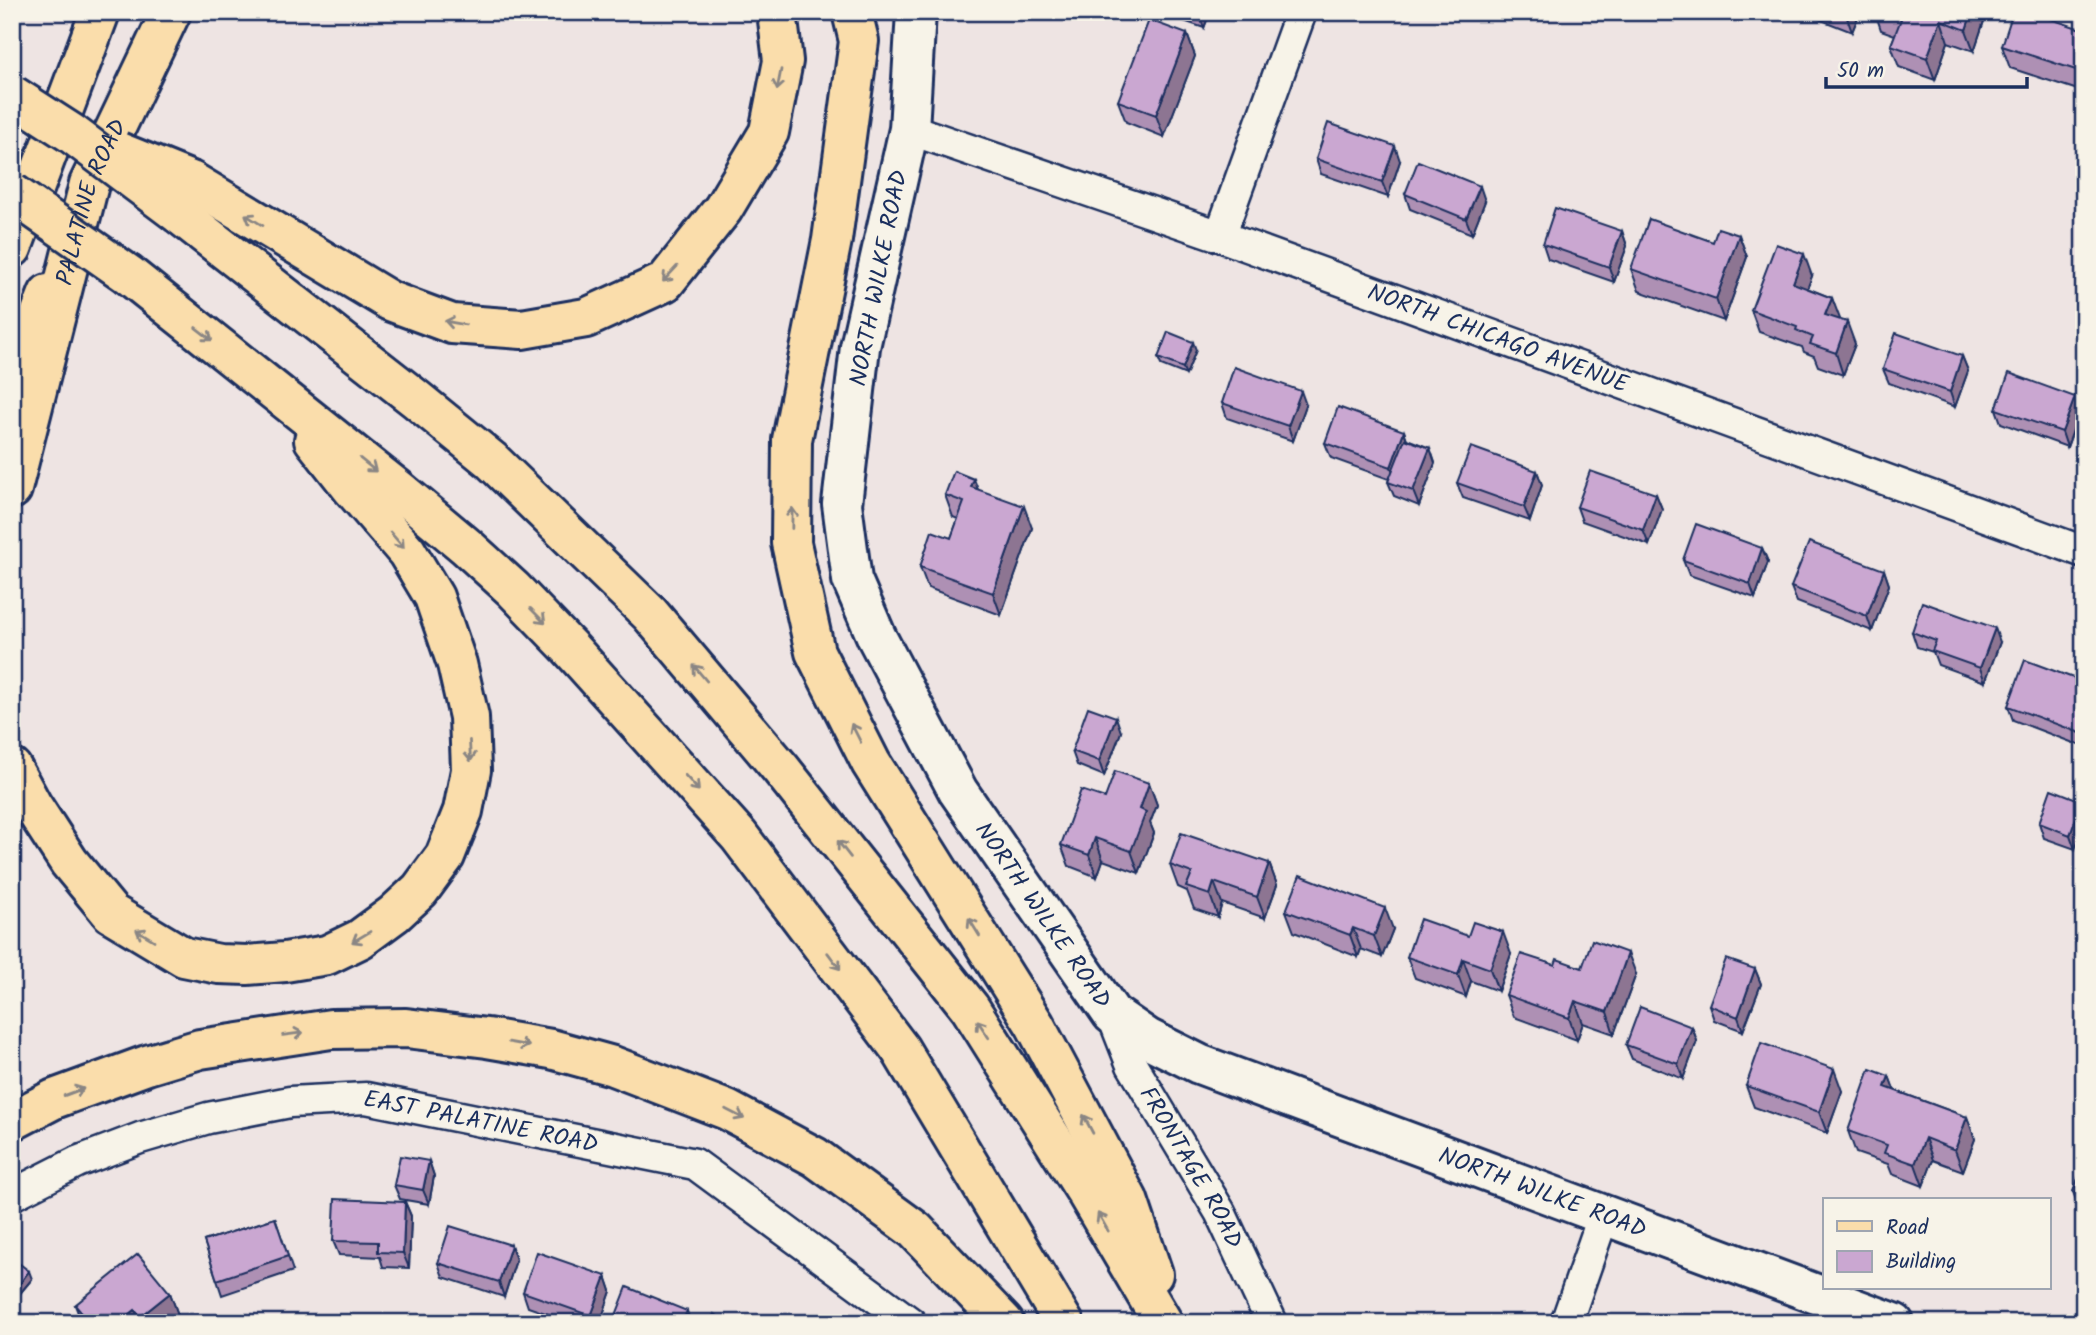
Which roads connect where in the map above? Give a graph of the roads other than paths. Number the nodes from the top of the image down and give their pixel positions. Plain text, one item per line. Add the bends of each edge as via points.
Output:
1 (86, 12) edge
2 (100, 12) edge
3 (156, 12) edge
4 (171, 12) edge
5 (777, 12) edge
6 (852, 12) edge
7 (916, 12) edge
8 (1301, 12) edge
9 (12, 95) edge
10 (909, 129) junction
11 (58, 144) junction
12 (89, 184) junction
13 (12, 193) edge
14 (185, 197) junction
15 (12, 217) edge
16 (1220, 236) junction
17 (12, 248) edge
18 (140, 283) junction
19 (12, 387) edge
20 (277, 391) junction
21 (12, 489) edge
22 (2084, 552) edge
23 (12, 768) edge
24 (1112, 1014) junction
25 (12, 1121) edge
26 (12, 1195) edge
27 (1604, 1214) junction
28 (911, 1323) edge
29 (1004, 1323) edge
30 (1064, 1323) edge
31 (1163, 1323) edge
32 (1170, 1323) edge
33 (1272, 1323) edge
34 (1566, 1323) edge
35 (1894, 1323) edge

1 - 11 main road
2 - 11 main road, PALATINE ROAD
3 - 12 main road, PALATINE ROAD
4 - 12 main road
5 -> 14 main road via 783,61 769,132 723,209 665,282 586,318 522,329 452,324 390,301
32 -> 6 main road via 1116,1177 1035,1025 871,763 815,652 791,543 793,440 834,226 859,41
7 - 10 street, NORTH WILKE ROAD
8 - 16 street
9 - 11 main road, bridge
10 - 16 street, NORTH CHICAGO AVENUE
10 - 24 street, NORTH WILKE ROAD via 860,347 842,504 852,580 877,638 958,791
11 - 14 main road, bridge
11 - 17 main road, PALATINE ROAD
12 - 19 main road, PALATINE ROAD
12 - 21 main road
13 - 18 main road, bridge
31 -> 14 main road via 970,1008 781,769 650,614 491,460
15 - 18 main road, bridge
16 - 22 street, NORTH CHICAGO AVENUE
18 -> 20 main road
20 -> 23 main road via 407,552 434,597 469,717 471,770 463,811 445,856 420,890 394,914 360,939 327,955 247,965 184,957 111,913 69,862
20 -> 30 main road via 513,589 739,836 900,1049
24 - 27 street, NORTH WILKE ROAD via 1199,1064
24 - 33 street, FRONTAGE ROAD via 1132,1065 1220,1212
25 -> 29 main road via 54,1099 200,1049 331,1029 406,1028 551,1049 613,1066 727,1110 816,1157 915,1230
26 - 28 street, EAST PALATINE ROAD via 77,1162 208,1118 290,1102 366,1098 695,1164
27 - 34 street
27 - 35 street, NORTH WILKE ROAD

